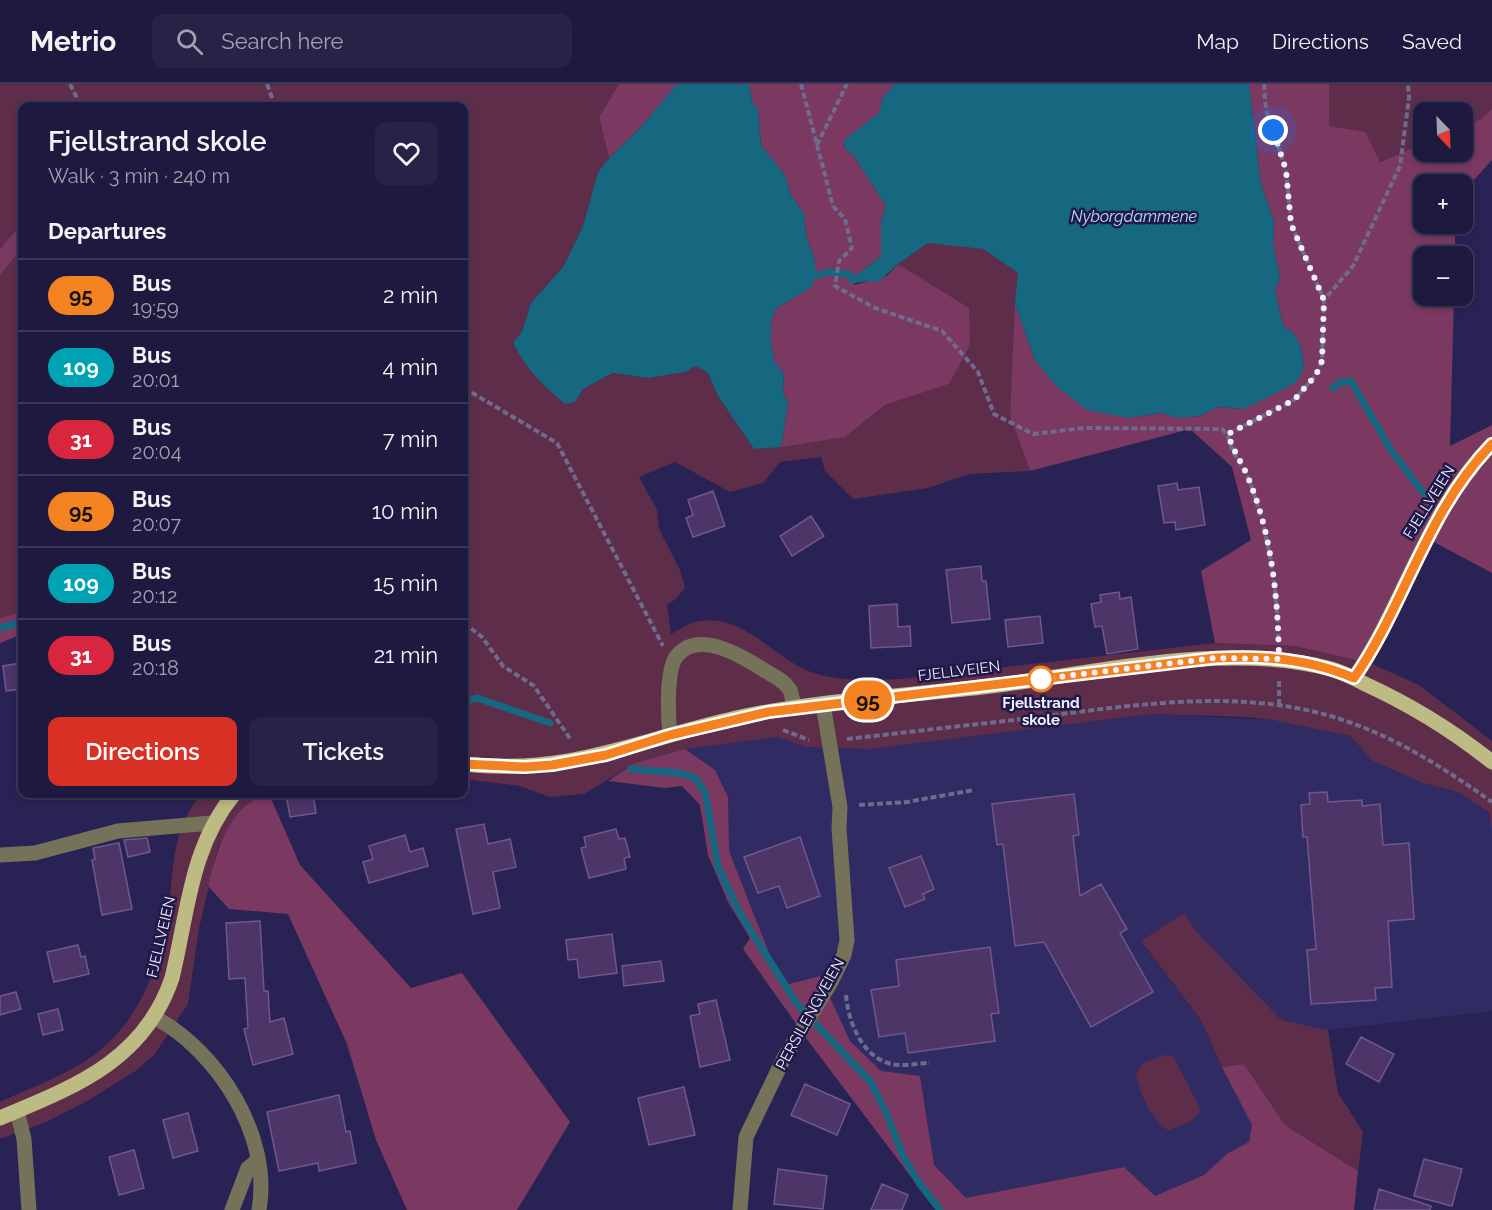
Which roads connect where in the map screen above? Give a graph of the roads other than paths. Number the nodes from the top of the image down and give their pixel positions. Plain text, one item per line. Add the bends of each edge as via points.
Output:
1 (1492, 444) edge
2 (1354, 678) junction
3 (823, 704) junction
4 (794, 708) junction
5 (670, 735) junction
6 (1492, 762) edge
7 (468, 764) edge
8 (231, 798) edge
9 (212, 823) junction
10 (0, 855) edge
11 (154, 1017) junction
12 (17, 1111) junction
13 (0, 1118) edge
14 (258, 1160) junction
15 (28, 1210) edge
16 (232, 1210) edge
17 (259, 1210) edge
18 (740, 1210) edge

1 - 2 street, FJELLVEIEN via 1429,531 1368,659
2 - 3 main road, FJELLVEIEN via 1334,669 1279,659 1215,658
2 - 6 main road, FJELLVEIEN via 1434,721
3 - 4 main road, FJELLVEIEN
3 - 18 street, PERSILENGVEIEN via 840,807 847,940 840,965 784,1058 746,1137
4 - 5 main road, FJELLVEIEN
4 - 5 street via 783,681 733,651 697,646 676,658 669,683
5 - 7 main road, FJELLVEIEN via 606,755 560,764
8 - 9 main road, FJELLVEIEN
9 - 10 street via 118,831 35,853
9 - 11 main road, FJELLVEIEN via 191,884 172,978
11 - 12 main road, FJELLVEIEN via 132,1046 101,1070
11 - 14 street via 191,1043 230,1091
12 - 13 main road, FJELLVEIEN
12 - 15 street via 24,1139
14 - 16 street via 248,1168
14 - 17 street

